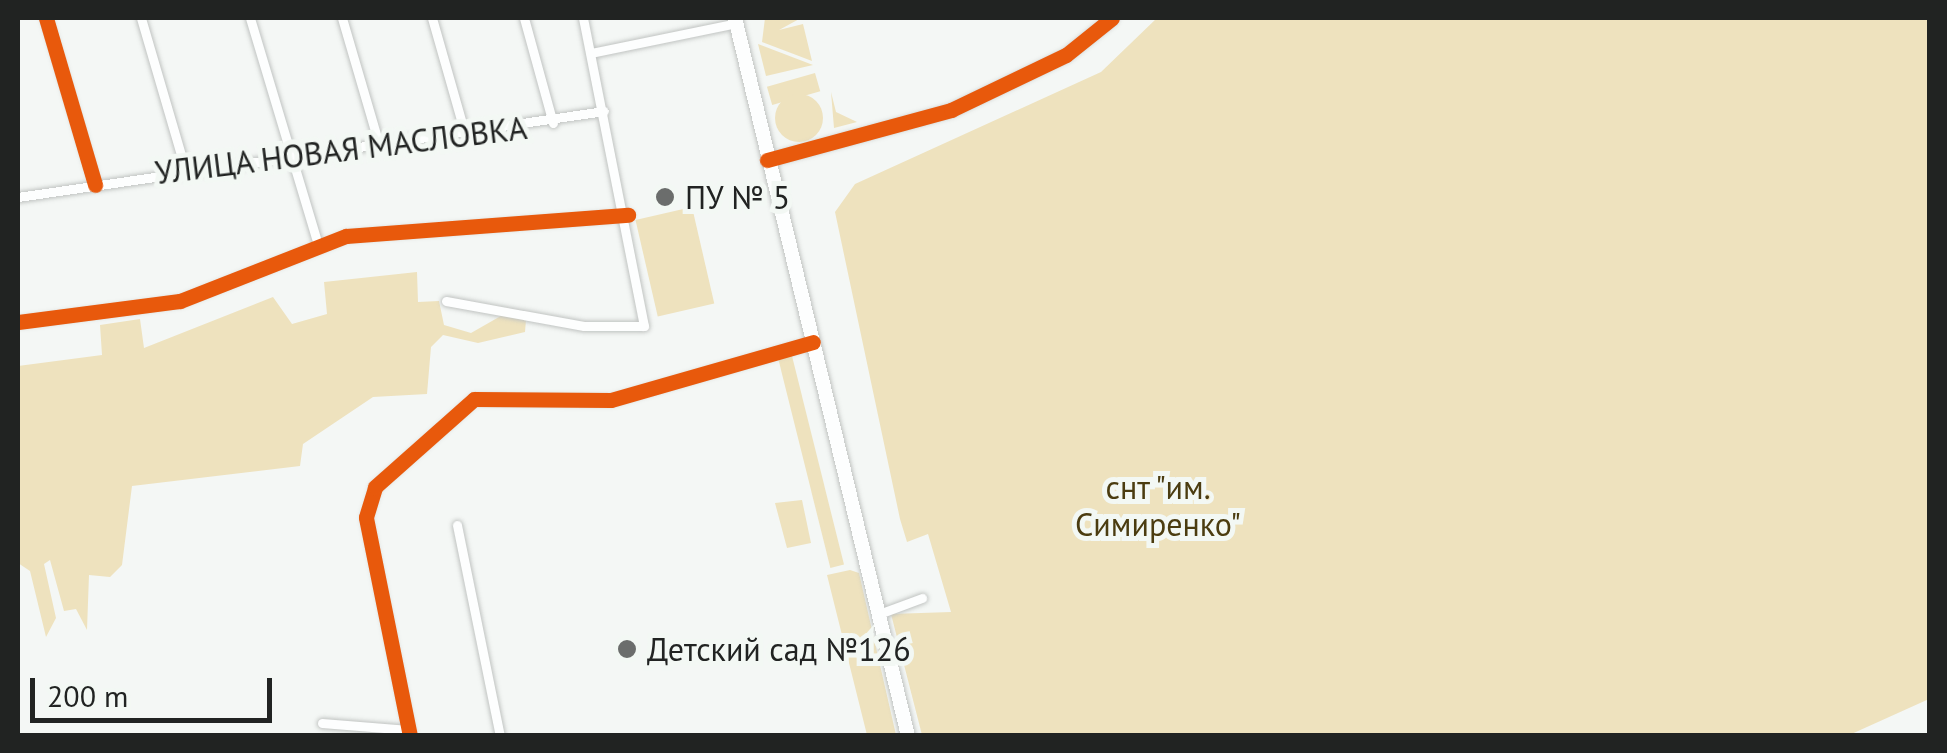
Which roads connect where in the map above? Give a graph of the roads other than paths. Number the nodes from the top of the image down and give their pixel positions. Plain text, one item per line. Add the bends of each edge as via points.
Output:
1 (46, 18) edge
2 (141, 18) edge
3 (250, 18) edge
4 (342, 18) edge
5 (432, 18) edge
6 (524, 18) edge
7 (584, 18) edge
8 (1112, 18) edge
9 (736, 20) edge
10 (591, 53) junction
11 (604, 111) junction
12 (553, 123) junction
13 (465, 134) junction
14 (378, 142) junction
15 (290, 150) junction
16 (767, 160) junction
17 (185, 168) junction
18 (94, 185) junction
19 (18, 198) edge
20 (628, 215) junction
21 (318, 245) junction
22 (446, 301) dead end
23 (18, 322) edge
24 (813, 342) junction
25 (457, 526) dead end
26 (922, 598) dead end
27 (879, 614) junction
28 (322, 723) dead end
29 (410, 733) edge
30 (909, 734) edge
31 (500, 736) edge

1 - 18 street
2 - 17 street
3 - 15 street
4 - 14 street
5 - 13 street
6 - 12 street
7 - 10 street
8 - 16 street via 1066,56 950,110
9 - 10 street
9 - 16 main road
10 - 11 street
11 - 12 street, УЛИЦА НОВАЯ МАСЛОВКА
11 - 20 street
12 - 13 street, УЛИЦА НОВАЯ МАСЛОВКА
13 - 14 street, УЛИЦА НОВАЯ МАСЛОВКА
14 - 15 street, УЛИЦА НОВАЯ МАСЛОВКА
15 - 17 street, УЛИЦА НОВАЯ МАСЛОВКА
15 - 21 street
16 - 24 main road
17 - 18 street, УЛИЦА НОВАЯ МАСЛОВКА
18 - 19 street, УЛИЦА НОВАЯ МАСЛОВКА
20 - 21 street
20 - 22 street via 644,326 584,326
21 - 23 street via 180,302
24 - 27 main road
24 - 29 street via 611,400 474,400 375,487 366,518
25 - 31 street
26 - 27 street
27 - 30 main road
28 - 29 street

